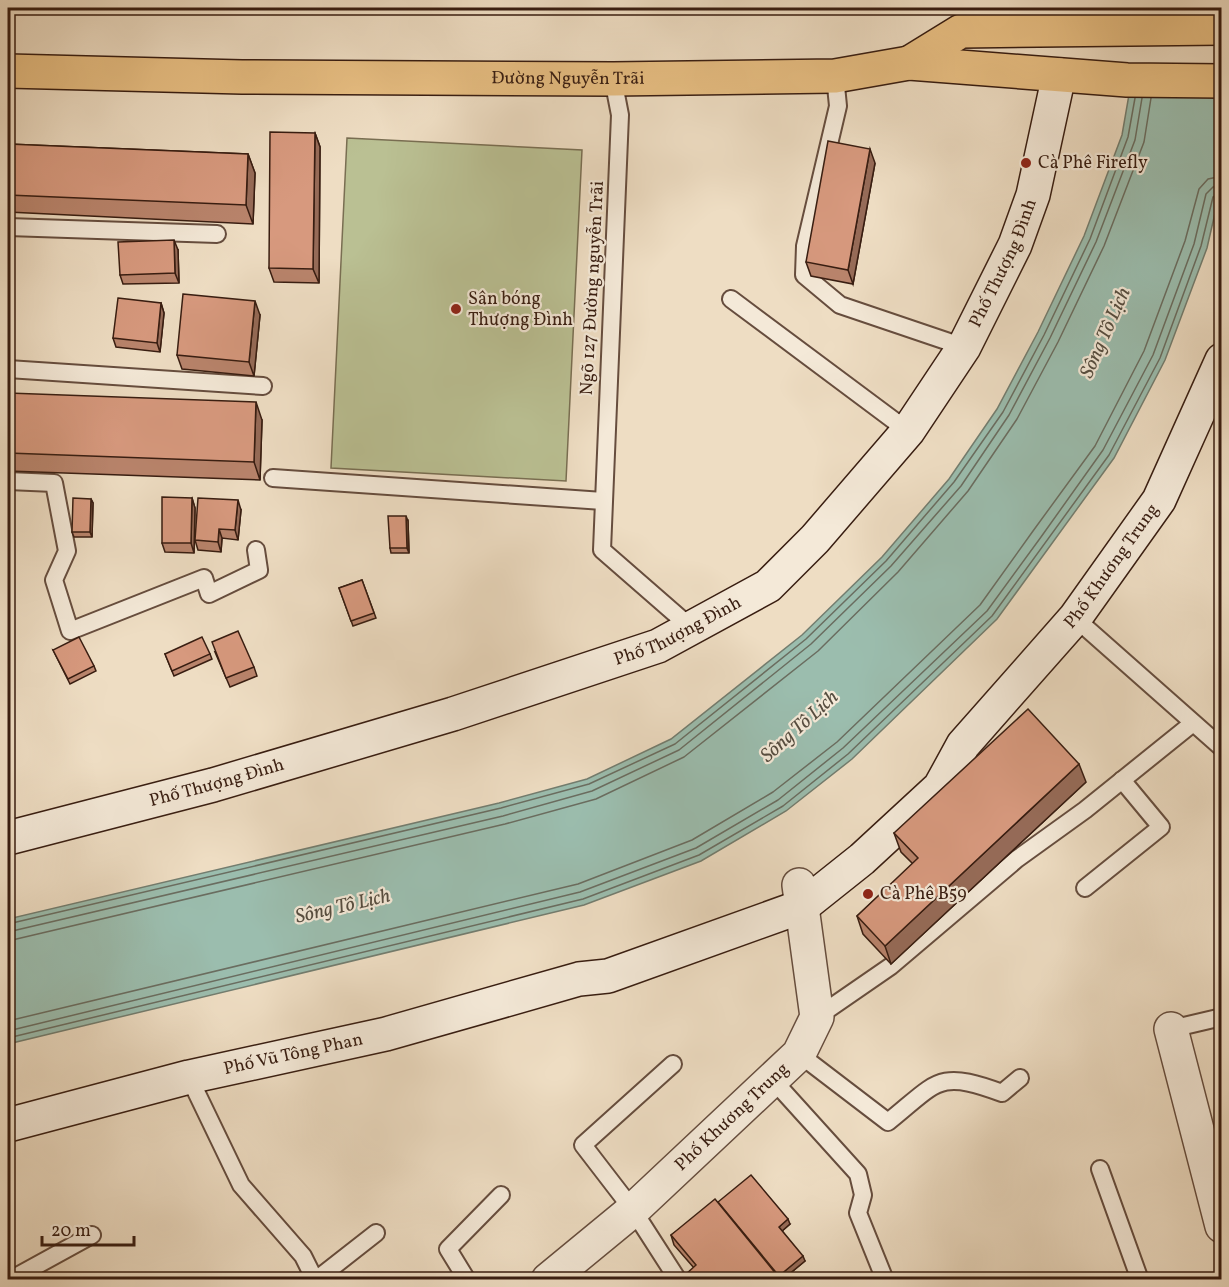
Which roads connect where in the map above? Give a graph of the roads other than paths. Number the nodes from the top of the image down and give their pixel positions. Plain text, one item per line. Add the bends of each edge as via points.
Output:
1 (1221, 28) edge
2 (909, 63) junction
3 (8, 71) edge
4 (835, 75) junction
5 (1059, 75) junction
6 (613, 79) junction
7 (1221, 81) edge
8 (8, 227) edge
9 (217, 234) edge
10 (731, 299) dead end
11 (964, 347) junction
12 (1221, 360) edge
13 (8, 369) edge
14 (263, 386) dead end
15 (908, 431) junction
16 (273, 478) dead end
17 (8, 481) edge
18 (603, 501) junction
19 (256, 550) dead end
20 (1075, 618) junction
21 (688, 631) junction
22 (1193, 723) junction
23 (1221, 748) edge
24 (1122, 780) junction
25 (8, 838) edge
26 (1085, 888) dead end
27 (801, 896) junction
28 (817, 1017) junction
29 (1221, 1017) edge
30 (1171, 1029) joint
31 (799, 1054) junction
32 (673, 1064) dead end
33 (189, 1077) junction
34 (1020, 1077) dead end
35 (773, 1080) junction
36 (8, 1125) edge
37 (1100, 1168) dead end
38 (501, 1195) dead end
39 (633, 1210) junction
40 (1221, 1227) edge
41 (376, 1233) dead end
42 (92, 1235) dead end
43 (10, 1280) edge
44 (315, 1280) edge
45 (467, 1280) edge
46 (548, 1280) edge
47 (678, 1280) edge
48 (885, 1280) edge
49 (1140, 1280) edge

1 - 2 main road via 961,31
2 - 4 main road, Đường Nguyễn Trãi
2 - 5 main road, Đường Nguyễn Trãi
3 - 6 main road, Đường Nguyễn Trãi
4 - 6 main road, Đường Nguyễn Trãi
4 - 11 lane via 838,106 805,246 804,275 840,305
5 - 7 main road, Đường Nguyễn Trãi
5 - 11 main road, Phố Thượng Đình via 1033,195 1015,245
6 - 18 lane, Ngõ 127 Đường nguyễn Trãi via 621,116
8 - 9 lane
10 - 15 lane
11 - 15 main road, Phố Thượng Đình
12 - 20 main road, Phố Khương Trung via 1159,500
13 - 14 lane
15 - 21 main road, Phố Thượng Đình via 815,539 768,586
16 - 18 lane
17 - 19 lane via 54,483 67,551 54,579 69,631 204,578 209,594 259,570
18 - 21 lane, Ngõ 127 Đường nguyễn Trãi via 602,550 680,618
20 - 22 lane
20 - 27 main road, Phố Khương Trung via 963,745 926,771
21 - 25 main road, Phố Thượng Đình via 658,646 453,714 213,785
22 - 23 lane
22 - 24 lane
24 - 26 lane via 1161,827
24 - 28 lane via 1017,859 891,966
27 - 28 main road
27 - 33 main road, Phố Vũ Tông Phan via 598,959 579,979 386,1034
28 - 31 main road, Phố Khương Trung
29 - 30 lane
30 - 40 main road
31 - 34 lane via 888,1122 943,1080 968,1080 1002,1093
31 - 35 main road, Phố Khương Trung
32 - 39 lane via 583,1145
33 - 36 main road, Phố Vũ Tông Phan
33 - 44 lane via 241,1185 303,1256
35 - 39 main road, Phố Khương Trung
35 - 48 lane via 858,1174 863,1195 858,1213
37 - 49 lane
38 - 45 lane via 448,1249
39 - 46 main road, Phố Khương Trung
39 - 47 lane
41 - 44 lane
42 - 43 lane

